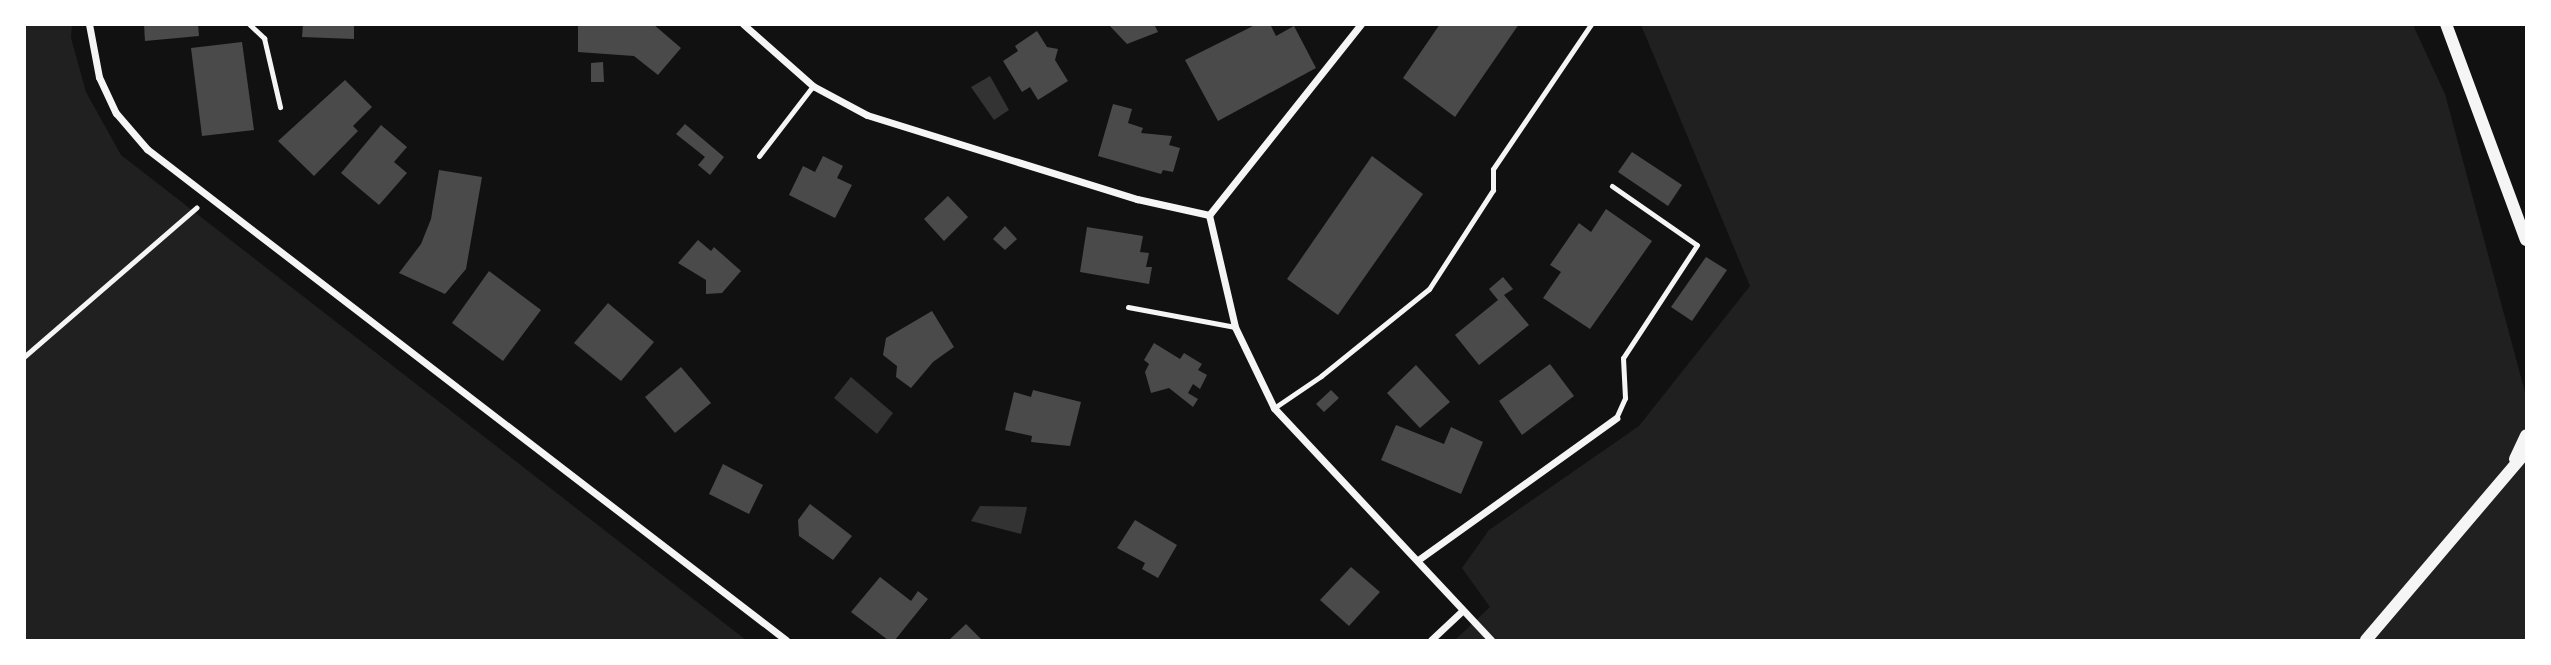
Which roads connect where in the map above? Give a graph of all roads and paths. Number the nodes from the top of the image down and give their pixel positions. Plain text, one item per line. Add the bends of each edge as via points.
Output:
1 (89, 24) edge
2 (250, 24) edge
3 (743, 24) edge
4 (1362, 24) edge
5 (1591, 24) edge
6 (2446, 24) edge
7 (813, 86) junction
8 (280, 107) dead end
9 (760, 156) dead end
10 (1612, 186) dead end
11 (208, 198) junction
12 (1209, 215) junction
13 (2526, 240) edge
14 (1128, 307) dead end
15 (1235, 327) junction
16 (24, 357) edge
17 (1274, 408) junction
18 (1616, 418) joint
19 (2526, 435) edge
20 (2526, 452) edge
21 (2512, 466) junction
22 (1418, 560) junction
23 (1462, 611) junction
24 (786, 640) edge
25 (1431, 640) edge
26 (1490, 640) edge
27 (2366, 640) edge

1 - 11 street via 99,77 116,113 147,149
2 - 8 lane via 264,37
3 - 7 street
4 - 12 street
5 - 17 lane via 1493,169 1493,190 1429,289
6 - 13 street
7 - 9 lane
7 - 12 street via 843,105 900,129 1137,199
10 - 18 lane via 1697,246 1623,358 1625,398
11 - 16 path
11 - 24 street
12 - 15 street
14 - 15 lane
15 - 17 street
17 - 22 street
18 - 22 street
19 - 21 street
20 - 21 street
21 - 27 street via 2441,557
22 - 23 street
23 - 25 street
23 - 26 street

